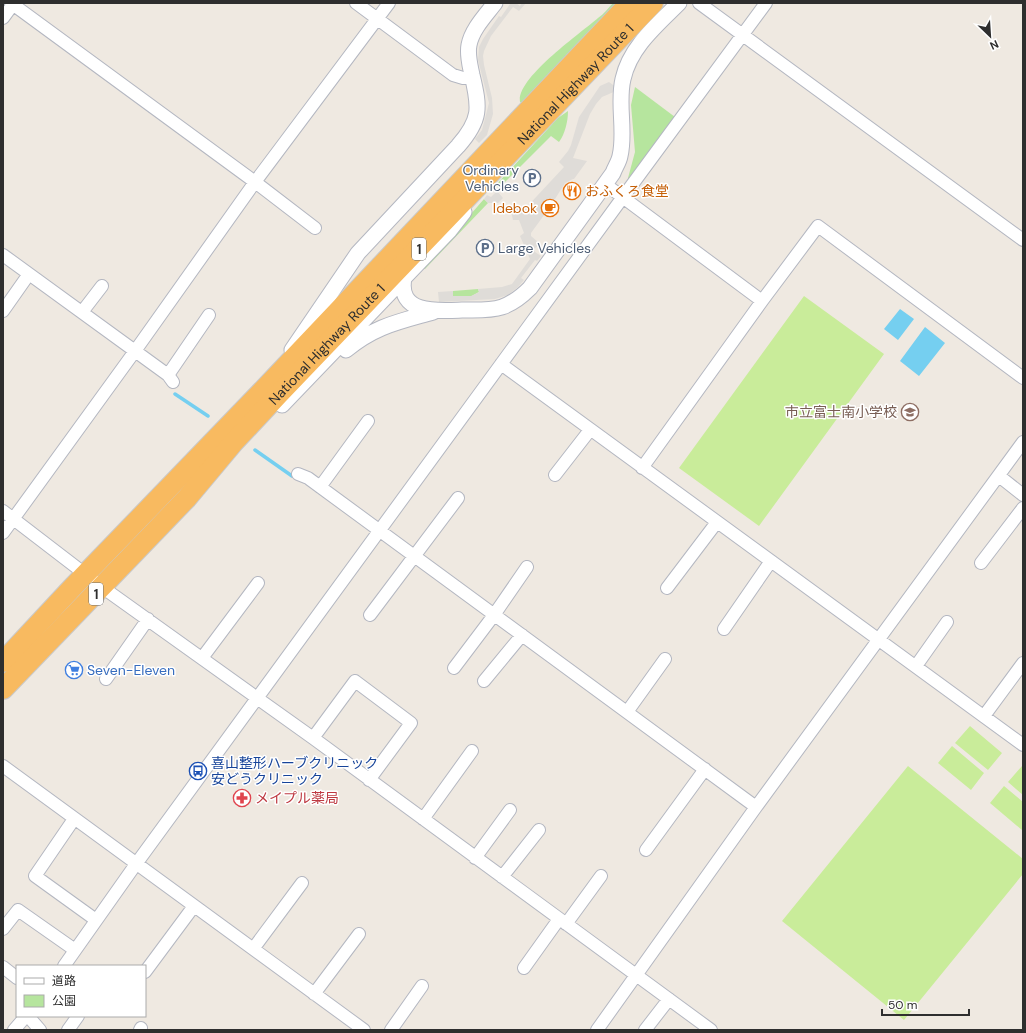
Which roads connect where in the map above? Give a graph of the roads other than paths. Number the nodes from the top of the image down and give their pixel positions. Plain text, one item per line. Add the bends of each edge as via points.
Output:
1 (356, 3) edge
2 (389, 3) edge
3 (495, 3) edge
4 (630, 3) edge
5 (653, 3) edge
6 (679, 3) edge
7 (699, 3) edge
8 (766, 3) edge
9 (13, 4) edge
10 (3, 18) edge
11 (378, 18) junction
12 (742, 35) junction
13 (473, 78) junction
14 (503, 162) junction
15 (255, 182) junction
16 (605, 184) junction
17 (623, 197) junction
18 (315, 228) dead end
19 (370, 240) junction
20 (1023, 240) edge
21 (3, 255) edge
22 (28, 274) junction
23 (371, 276) junction
24 (404, 278) junction
25 (102, 286) dead end
26 (762, 301) junction
27 (3, 311) edge
28 (435, 311) junction
29 (82, 312) junction
30 (209, 315) dead end
31 (135, 351) junction
32 (501, 364) junction
33 (1023, 378) edge
34 (268, 385) junction
35 (294, 393) junction
36 (368, 421) dead end
37 (590, 430) junction
38 (1023, 442) edge
39 (642, 468) junction
40 (298, 474) dead end
41 (555, 475) dead end
42 (998, 476) junction
43 (320, 487) junction
44 (1023, 495) edge
45 (187, 498) junction
46 (458, 498) dead end
47 (1023, 508) edge
48 (3, 511) edge
49 (13, 519) junction
50 (717, 522) junction
51 (379, 532) junction
52 (3, 533) edge
53 (414, 557) junction
54 (771, 561) junction
55 (981, 563) dead end
56 (527, 567) dead end
57 (85, 574) junction
58 (258, 583) dead end
59 (102, 587) junction
60 (667, 588) dead end
61 (370, 615) dead end
62 (494, 615) junction
63 (148, 619) junction
64 (947, 622) dead end
65 (724, 629) dead end
66 (522, 635) junction
67 (879, 640) junction
68 (202, 658) junction
69 (665, 659) dead end
70 (3, 662) edge
71 (1023, 663) edge
72 (916, 666) junction
73 (454, 668) dead end
74 (106, 679) dead end
75 (484, 681) dead end
76 (3, 689) edge
77 (257, 699) junction
78 (626, 712) junction
79 (984, 716) junction
80 (312, 738) junction
81 (1023, 745) edge
82 (472, 751) dead end
83 (3, 766) edge
84 (705, 769) junction
85 (369, 780) junction
86 (756, 807) junction
87 (510, 810) dead end
88 (422, 819) junction
89 (74, 820) junction
90 (539, 830) dead end
91 (646, 850) dead end
92 (475, 858) junction
93 (136, 864) junction
94 (601, 876) dead end
95 (502, 877) junction
96 (302, 883) dead end
97 (194, 906) junction
98 (96, 920) junction
99 (563, 922) junction
100 (3, 929) edge
101 (359, 934) dead end
102 (253, 949) junction
103 (76, 950) junction
104 (65, 965) edge
105 (3, 967) edge
106 (524, 968) dead end
107 (146, 971) edge
108 (637, 976) junction
109 (16, 977) edge
110 (422, 986) dead end
111 (314, 994) junction
112 (669, 999) junction
113 (77, 1017) edge
114 (22, 1021) edge
115 (40, 1030) edge
116 (68, 1030) edge
117 (364, 1030) edge
118 (391, 1030) edge
119 (597, 1030) edge
120 (645, 1030) edge
121 (712, 1030) edge

1 - 11 street
2 - 11 street
3 - 13 street via 470,40 468,51
4 - 23 highway, National Highway Route 1 / 1
5 - 14 highway, National Highway Route 1 / 1
6 - 16 street via 646,37 628,64 623,80 620,156
7 - 12 street
8 - 12 street
9 - 10 street
9 - 15 street
11 - 13 street via 453,75
11 - 15 street
12 - 17 street
12 - 20 street
13 - 19 street via 478,106 470,130
14 - 24 street via 450,230
14 - 45 highway, National Highway Route 1 / 1 via 233,443
15 - 18 street
15 - 31 street
16 - 17 street
16 - 28 street via 522,297 501,307
17 - 26 street
17 - 32 street
19 - 23 street via 359,263 361,271
19 - 34 street via 358,253
21 - 22 street
22 - 27 street
22 - 29 street
23 - 34 highway, National Highway Route 1 / 1
24 - 28 street via 404,293 410,303 422,309
24 - 35 street
25 - 29 street
26 - 33 street via 818,226
26 - 39 street
28 - 35 street via 389,324 362,338
29 - 31 street
30 - 31 street via 170,378
31 - 49 street
32 - 37 street
32 - 51 street
34 - 57 highway, National Highway Route 1 / 1
35 - 45 street
36 - 43 street
37 - 39 street
37 - 41 street
38 - 42 street
39 - 50 street
40 - 43 street
42 - 44 street
42 - 67 street
43 - 51 street
45 - 59 highway, National Highway Route 1 / 1
46 - 53 street
47 - 55 street
48 - 49 street
49 - 52 street
49 - 57 street
50 - 54 street
50 - 60 street
51 - 53 street
51 - 77 street
53 - 61 street
53 - 62 street
54 - 65 street
54 - 67 street
56 - 62 street
57 - 59 street
57 - 70 highway, National Highway Route 1 / 1
58 - 68 street
59 - 63 street
59 - 76 highway, National Highway Route 1 / 1
62 - 66 street
62 - 73 street
63 - 68 street
63 - 74 street
64 - 72 street
66 - 75 street
66 - 78 street
67 - 72 street
67 - 86 street
68 - 77 street
69 - 78 street
71 - 79 street
72 - 79 street
77 - 80 street
77 - 93 street
78 - 84 street
79 - 81 street
80 - 85 street
80 - 85 street via 355,681 411,723
82 - 88 street
83 - 89 street
84 - 86 street
84 - 91 street
85 - 88 street
86 - 108 street
87 - 92 street
88 - 92 street
89 - 93 street
89 - 98 street via 35,876
90 - 95 street
92 - 95 street
93 - 97 street
93 - 98 street
94 - 99 street
95 - 99 street
96 - 102 street
97 - 102 street
97 - 107 street
98 - 103 street
99 - 106 street
99 - 108 street
100 - 103 street via 18,910
101 - 111 street
102 - 111 street
103 - 104 street
105 - 109 street
108 - 112 street
108 - 119 street
110 - 118 street
111 - 117 street
112 - 120 street
112 - 121 street
113 - 116 street
114 - 115 street

